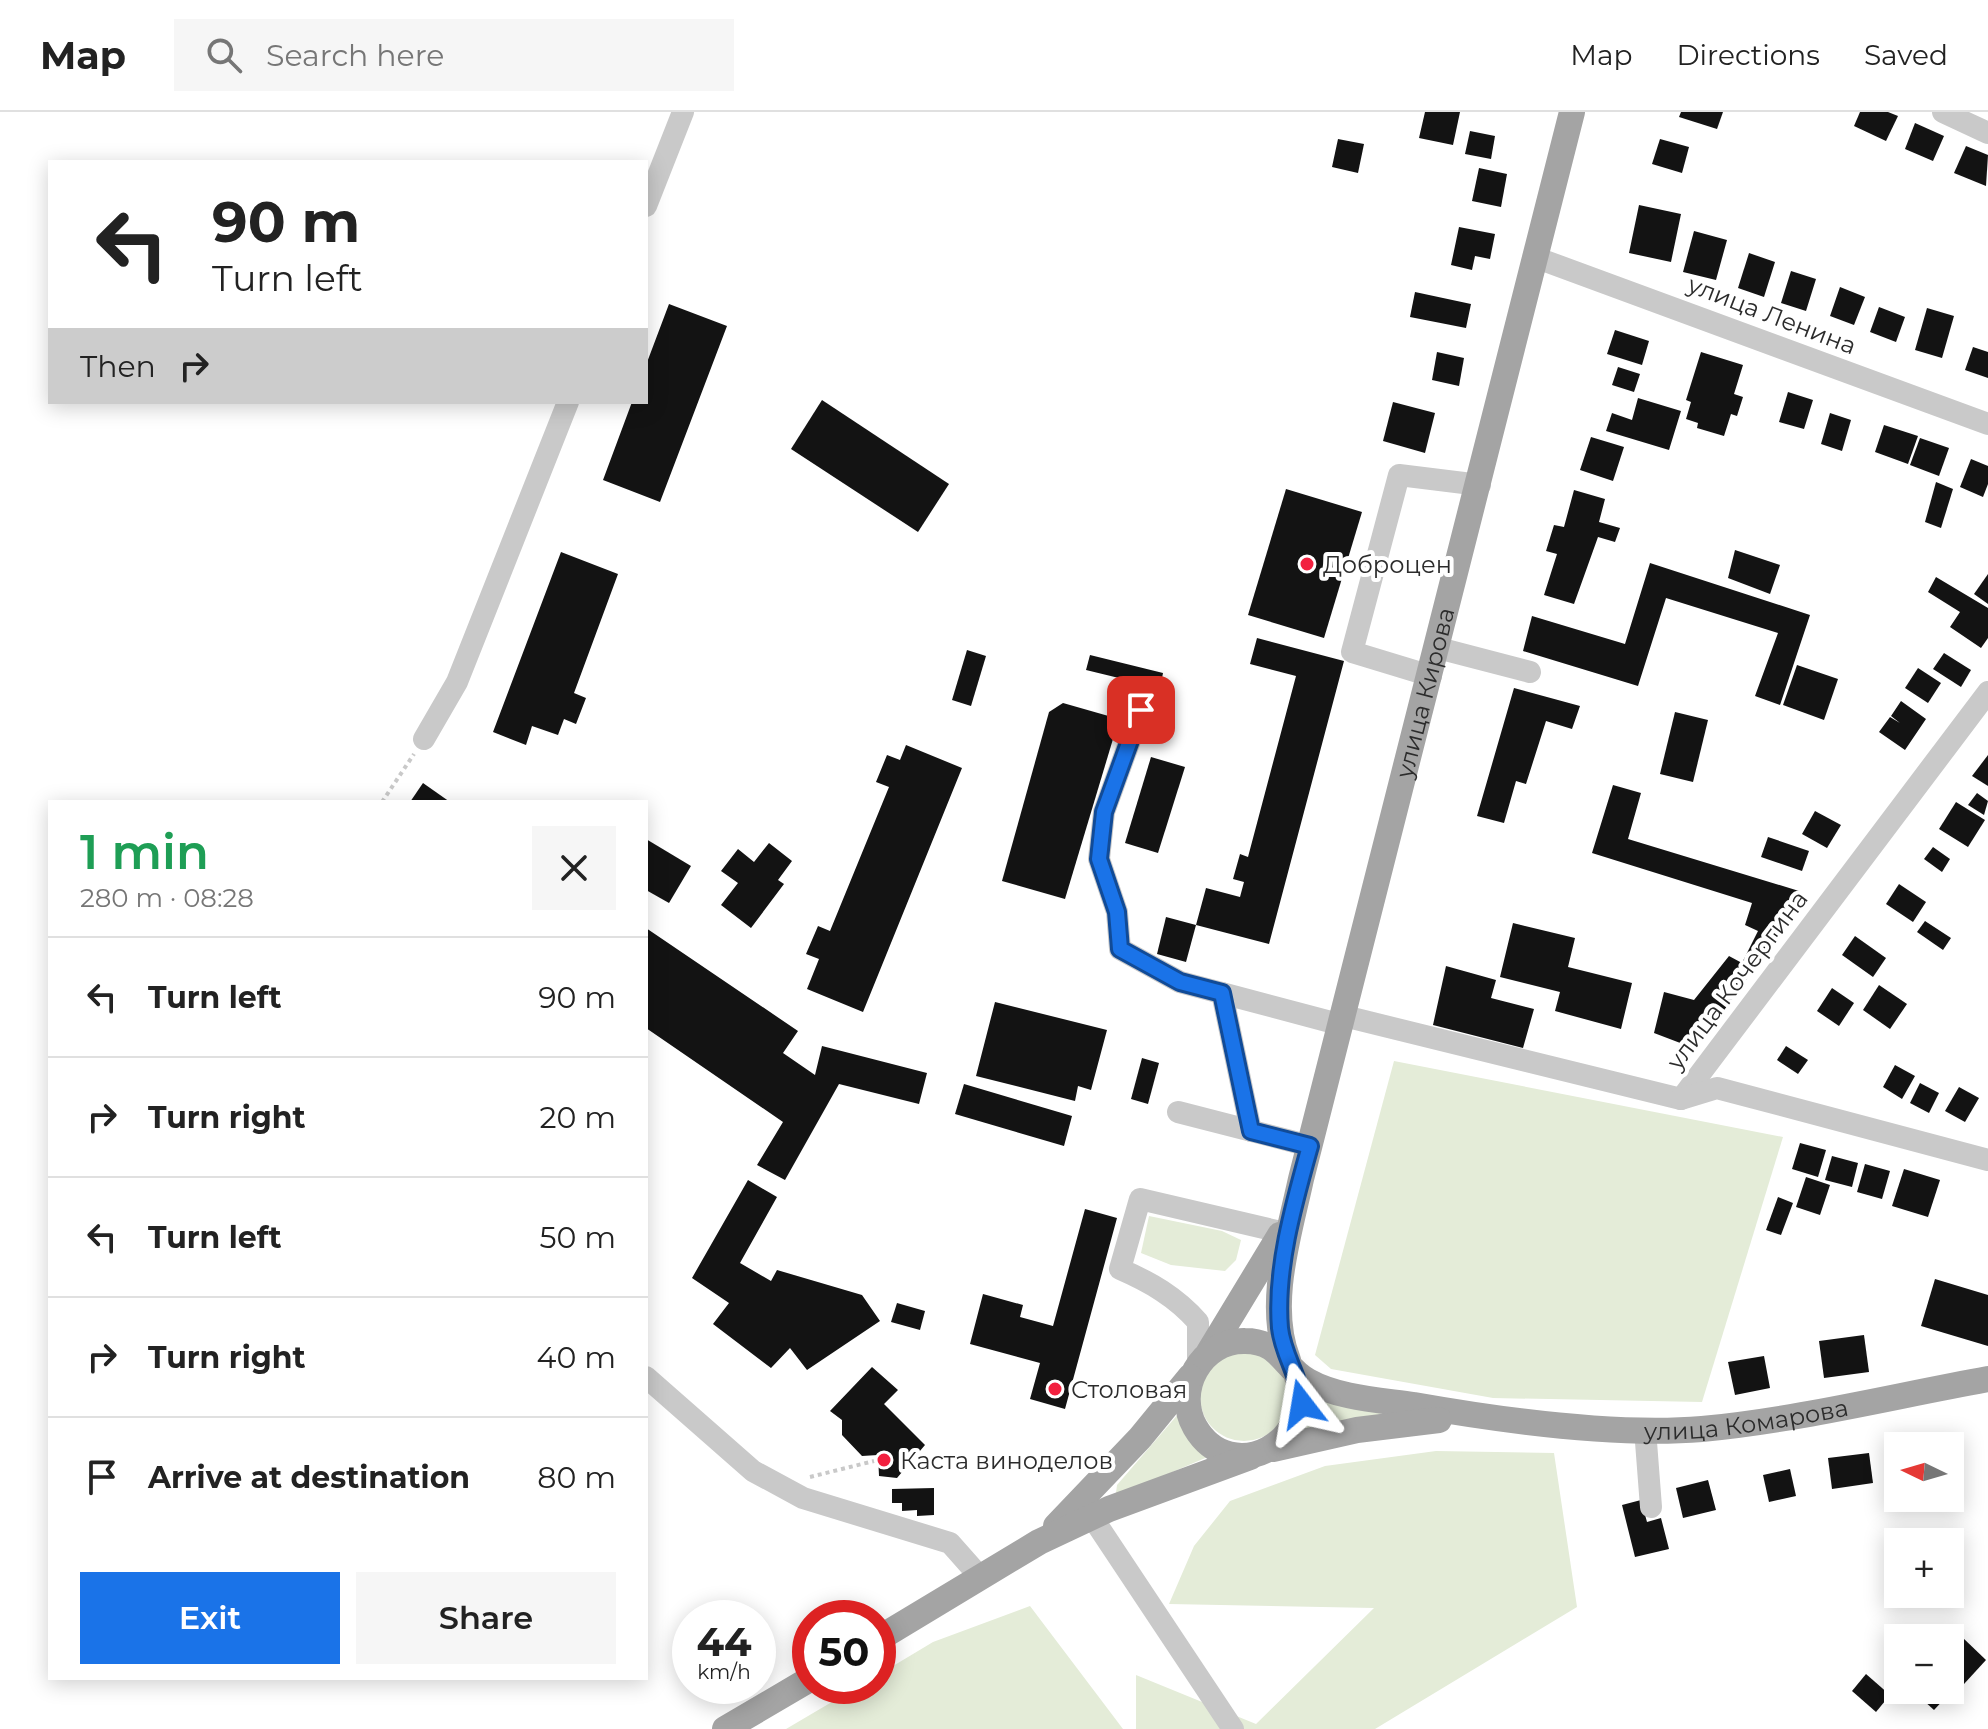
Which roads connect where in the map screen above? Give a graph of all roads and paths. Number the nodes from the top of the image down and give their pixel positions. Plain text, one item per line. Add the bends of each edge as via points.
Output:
1 (683, 112) edge
2 (1572, 112) edge
3 (1943, 112) edge
4 (1988, 133) edge
5 (648, 201) edge
6 (1537, 258) junction
7 (567, 404) edge
8 (1988, 424) edge
9 (1480, 485) junction
10 (1438, 648) junction
11 (1530, 672) dead end
12 (1431, 676) junction
13 (1988, 692) edge
14 (1141, 710) dead end
15 (424, 739) joint
16 (383, 800) edge
17 (1222, 993) junction
18 (1343, 1020) junction
19 (1681, 1099) junction
20 (1178, 1112) dead end
21 (1251, 1131) junction
22 (1310, 1146) junction
23 (1988, 1160) edge
24 (1301, 1179) junction
25 (1281, 1232) junction
26 (1199, 1365) junction
27 (1292, 1366) junction
28 (648, 1379) edge
29 (1988, 1379) edge
30 (1502, 1417) junction
31 (1645, 1429) junction
32 (1263, 1452) junction
33 (874, 1461) dead end
34 (789, 1490) junction
35 (1651, 1507) dead end
36 (1092, 1517) junction
37 (1039, 1542) junction
38 (981, 1578) junction
39 (896, 1628) edge
40 (792, 1690) edge
41 (725, 1729) edge
42 (1233, 1729) edge

1 - 5 street
2 - 6 main road, улица Кирова
3 - 4 street
6 - 8 street, улица Ленина
6 - 9 main road, улица Кирова
7 - 15 street via 457,682
9 - 10 main road, улица Кирова
9 - 12 street via 1399,475 1352,652
10 - 11 street
10 - 12 main road, улица Кирова
12 - 18 main road, улица Кирова
13 - 19 street, улица Кочергина
14 - 17 street, улица Кочергина via 1104,812 1099,859 1117,912 1120,949 1180,982
15 - 16 path
17 - 18 street, улица Кочергина
17 - 21 street
18 - 19 street, улица Кочергина
18 - 22 main road, улица Кирова
19 - 23 street via 1717,1088
20 - 21 street
21 - 22 street
22 - 24 main road, улица Кирова
24 - 25 main road
24 - 27 main road via 1280,1299 1280,1327
25 - 26 main road
25 - 26 street via 1140,1199 1120,1269 1182,1304 1198,1322
26 - 27 main road via 1243,1340 1261,1343
26 - 32 main road via 1189,1413 1196,1429 1223,1451
26 - 37 main road via 1088,1496
27 - 30 main road via 1325,1388
27 - 32 main road via 1302,1404 1296,1423 1284,1439
28 - 34 street via 753,1471
29 - 31 main road, улица Комарова via 1701,1429
30 - 31 main road, улица Комарова
30 - 32 main road via 1415,1421
31 - 35 street
32 - 36 main road
33 - 34 path via 795,1480
34 - 38 street via 950,1543
36 - 37 main road
36 - 42 street
37 - 38 main road
38 - 39 main road
40 - 41 main road

